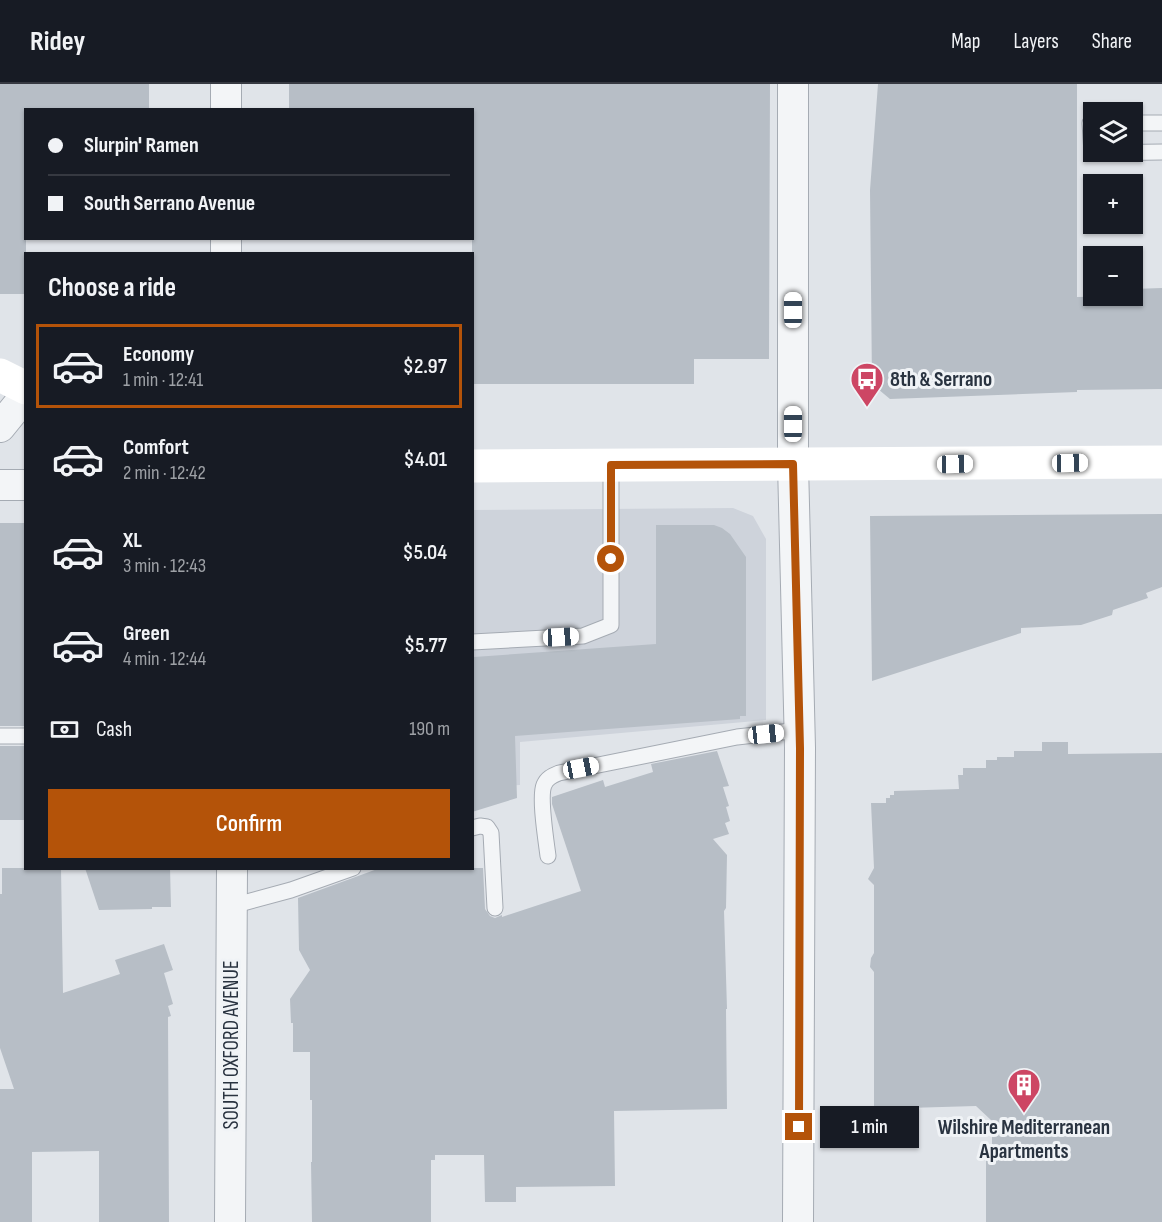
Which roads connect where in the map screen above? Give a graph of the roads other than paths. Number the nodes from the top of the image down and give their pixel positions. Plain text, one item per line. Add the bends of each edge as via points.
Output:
1 (226, 84) edge
2 (793, 84) edge
3 (226, 108) edge
4 (1143, 123) edge
5 (1162, 123) edge
6 (1143, 152) edge
7 (1162, 152) edge
8 (0, 375) edge
9 (24, 387) edge
10 (24, 397) edge
11 (0, 427) edge
12 (1162, 462) edge
13 (793, 464) junction
14 (611, 465) junction
15 (474, 466) edge
16 (0, 485) edge
17 (24, 485) edge
18 (474, 642) edge
19 (800, 730) junction
20 (24, 735) edge
21 (0, 736) edge
22 (474, 828) edge
23 (548, 856) dead end
24 (232, 870) edge
25 (347, 870) edge
26 (232, 906) junction
27 (495, 908) dead end
28 (230, 1222) edge
29 (798, 1222) edge

1 - 3 street
2 - 13 street
4 - 5 lane
6 - 7 lane
8 - 9 main road
10 - 11 street
12 - 13 main road
13 - 14 main road
13 - 19 street
14 - 15 main road
14 - 18 lane via 611,625 583,636
16 - 17 street
19 - 23 lane via 737,737 550,777 542,795
19 - 29 street
20 - 21 lane
22 - 27 lane via 487,827 491,833
24 - 26 street, SOUTH OXFORD AVENUE
25 - 26 lane
26 - 28 street, SOUTH OXFORD AVENUE

